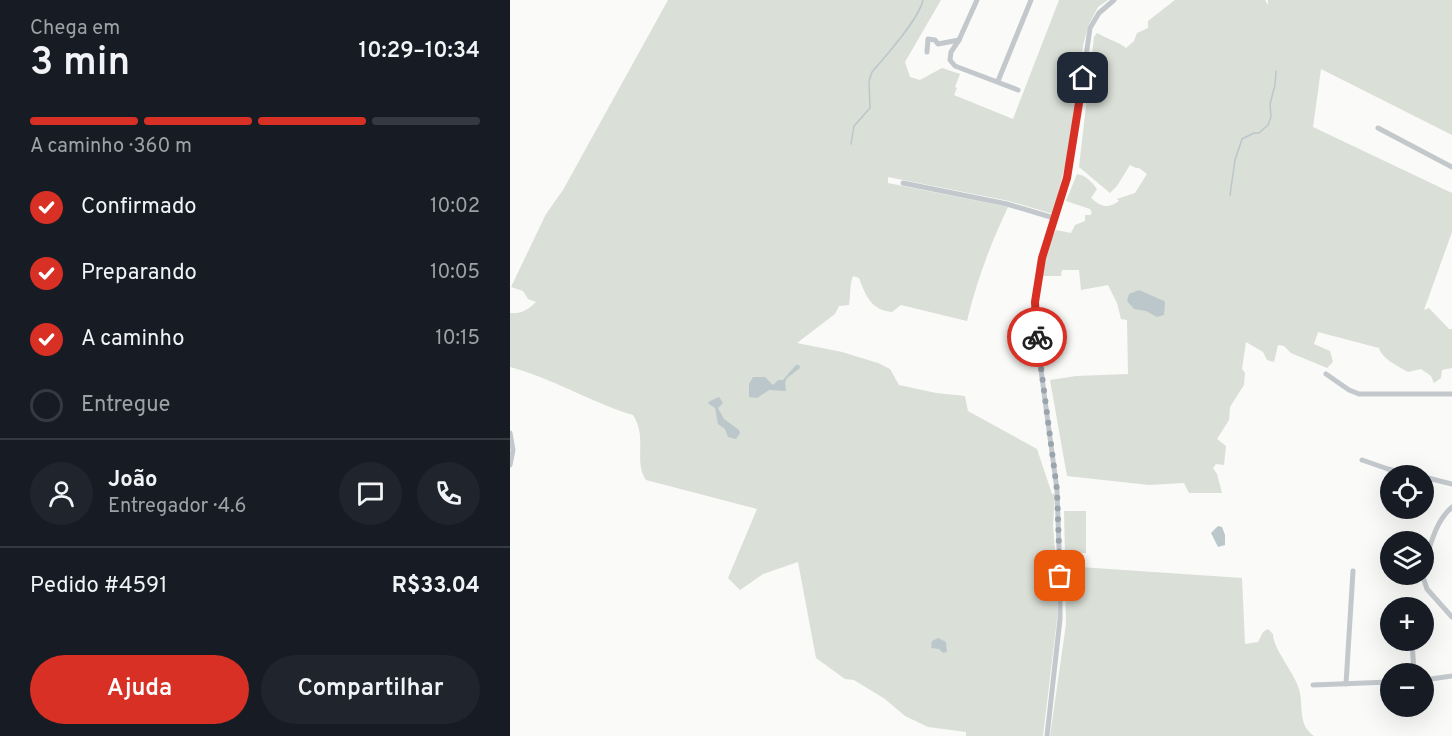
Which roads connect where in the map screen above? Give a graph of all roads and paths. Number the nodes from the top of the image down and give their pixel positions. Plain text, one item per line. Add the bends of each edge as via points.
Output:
1 (977, 0) edge
2 (1031, 0) edge
3 (1114, 0) edge
4 (959, 40) junction
5 (927, 52) dead end
6 (998, 81) junction
7 (1018, 90) dead end
8 (1378, 128) dead end
9 (1452, 167) edge
10 (903, 183) dead end
11 (1054, 218) junction
12 (1326, 374) dead end
13 (1452, 394) edge
14 (510, 433) edge
15 (1362, 460) dead end
16 (510, 465) edge
17 (1380, 465) edge
18 (1434, 480) edge
19 (1452, 484) edge
20 (1452, 507) edge
21 (1434, 536) edge
22 (1353, 571) dead end
23 (1426, 585) edge
24 (1452, 617) edge
25 (1452, 676) edge
26 (1434, 679) edge
27 (1380, 682) edge
28 (1346, 684) junction
29 (1313, 685) dead end
30 (1047, 736) edge

1 - 4 street
2 - 6 street
3 - 11 street via 1090,28 1073,148
4 - 5 street via 938,44 928,39
4 - 6 street via 951,52 950,60 955,66
6 - 7 street
8 - 9 street
10 - 11 street via 1010,204
11 - 30 street via 1035,302 1057,490 1060,576 1060,619
12 - 13 street via 1359,394
14 - 16 street
15 - 17 street
18 - 19 street
20 - 21 street via 1442,517
22 - 28 street
23 - 24 street
25 - 26 street
27 - 28 street
28 - 29 street

